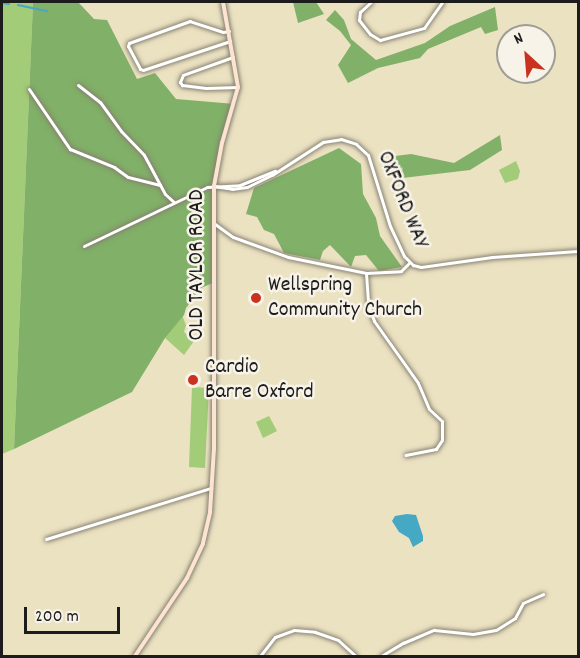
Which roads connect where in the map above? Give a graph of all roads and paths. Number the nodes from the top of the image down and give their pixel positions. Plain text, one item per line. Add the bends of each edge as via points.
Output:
1 (223, 2) edge
2 (370, 2) edge
3 (442, 2) edge
4 (229, 32) junction
5 (231, 40) junction
6 (235, 57) junction
7 (78, 85) dead end
8 (238, 87) junction
9 (29, 89) dead end
10 (160, 185) junction
11 (214, 186) junction
12 (174, 202) junction
13 (215, 224) junction
14 (84, 246) dead end
15 (579, 251) edge
16 (409, 263) junction
17 (366, 273) junction
18 (406, 455) dead end
19 (211, 488) junction
20 (46, 539) dead end
21 (543, 594) dead end
22 (135, 657) edge
23 (260, 657) edge
24 (356, 657) edge
25 (381, 657) edge

1 - 4 street, OLD TAYLOR ROAD
2 - 3 street via 360,12 359,20 369,34 380,40 424,28
4 - 5 street, OLD TAYLOR ROAD
4 - 5 street via 190,21 128,46 143,70
5 - 6 street, OLD TAYLOR ROAD
6 - 8 street, OLD TAYLOR ROAD
6 - 8 street via 189,72 180,82 206,88
7 - 10 street via 100,102 144,155
8 - 11 street, OLD TAYLOR ROAD
9 - 10 street via 70,149 128,177
10 - 12 street
11 - 12 street, OXFORD WAY
11 - 13 street, OLD TAYLOR ROAD
11 - 16 street, OXFORD WAY via 240,184 275,171 323,142 341,139 356,144 368,155 386,216
12 - 14 street, OXFORD WAY
13 - 17 street via 233,237 271,251
13 - 19 street, OLD TAYLOR ROAD
15 - 16 street, OXFORD WAY via 421,267
16 - 17 street via 401,271
17 - 18 street via 366,297 374,321 414,376 429,409 442,421 442,440 436,449
19 - 20 street
19 - 22 street, OLD TAYLOR ROAD via 208,528 197,558
21 - 25 street via 523,603 516,618 496,630 473,634 434,630
23 - 24 street via 274,637 294,630 338,640

